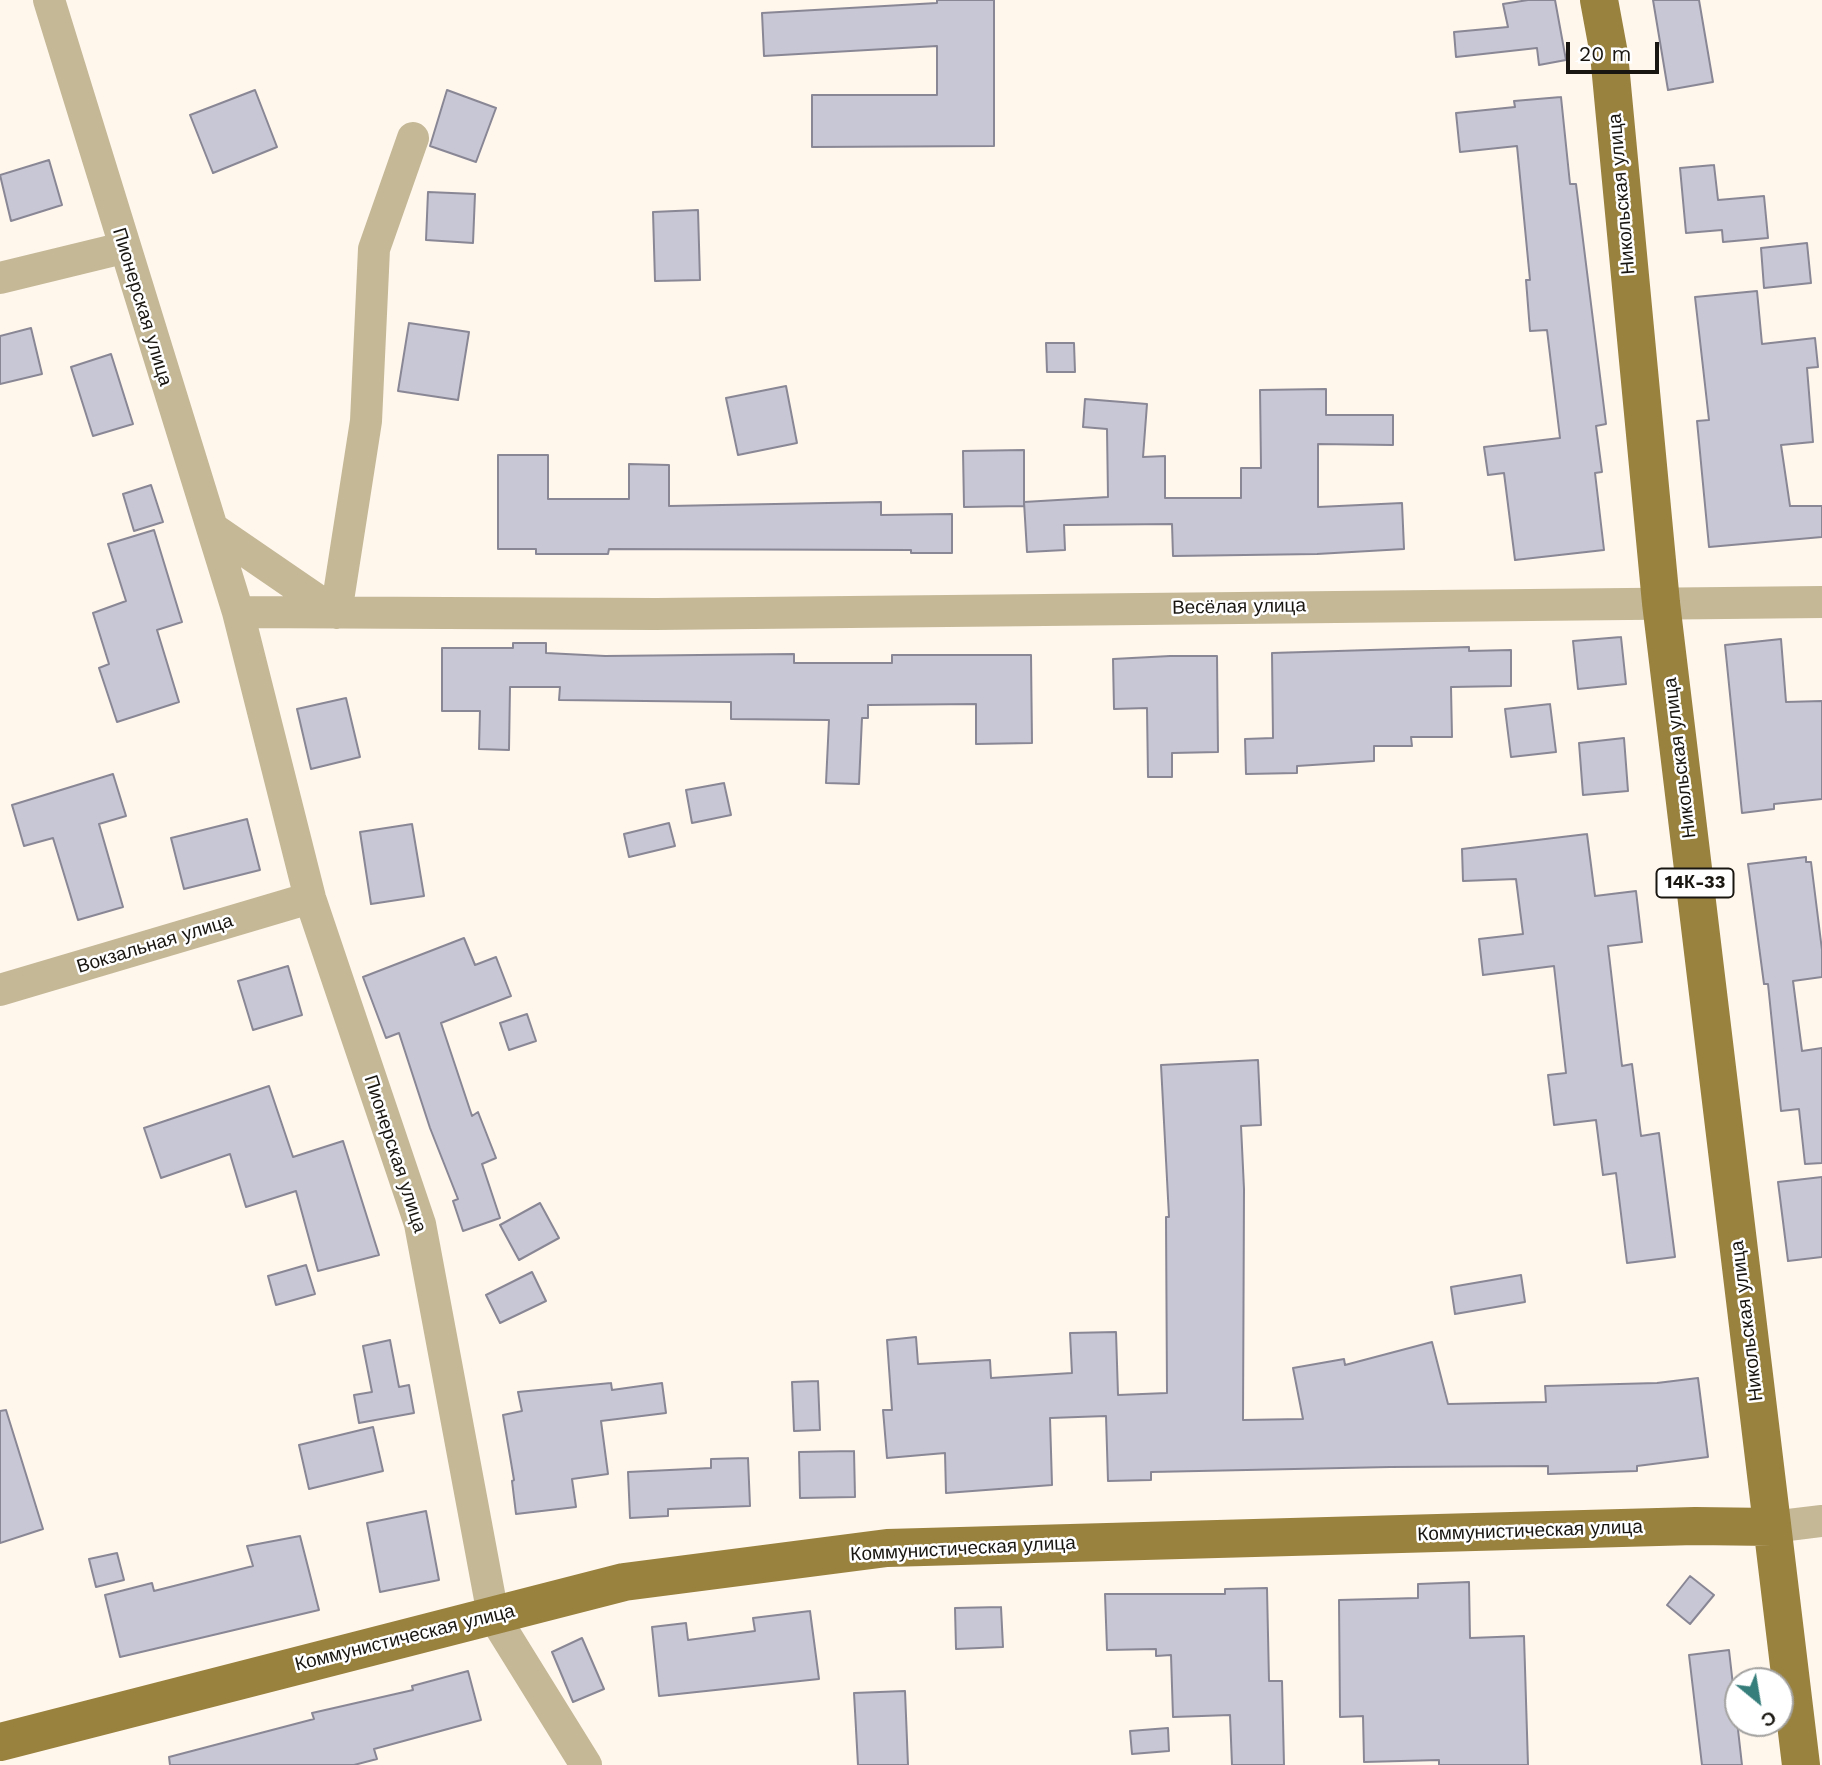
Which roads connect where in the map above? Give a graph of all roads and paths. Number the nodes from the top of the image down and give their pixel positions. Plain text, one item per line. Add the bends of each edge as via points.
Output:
1 (49, 0) edge
2 (1599, 0) edge
3 (413, 138) dead end
4 (123, 248) junction
5 (0, 278) edge
6 (212, 528) junction
7 (1822, 602) edge
8 (1661, 603) junction
9 (238, 612) junction
10 (336, 613) junction
11 (310, 898) junction
12 (0, 990) edge
13 (1822, 1521) edge
14 (1772, 1527) junction
15 (493, 1615) junction
16 (0, 1742) edge
17 (586, 1765) edge
18 (1801, 1765) edge

1 - 4 street, Пионерская улица
2 - 8 main road, Никольская улица / 14К-33 via 1609,54
3 - 10 street via 374,249 366,421
4 - 5 street
4 - 6 street, Пионерская улица
6 - 9 street, Пионерская улица
6 - 10 street
7 - 8 street, Весёлая улица
8 - 10 street, Весёлая улица
8 - 14 main road, Никольская улица / 14К-33
9 - 10 street
9 - 11 street, Пионерская улица
11 - 12 street, Вокзальная улица
11 - 15 street, Пионерская улица via 421,1224
13 - 14 street, Коммунистическая улица
14 - 15 main road, Коммунистическая улица via 887,1548 624,1582
14 - 18 main road, Никольская улица / 14К-33
15 - 16 main road, Коммунистическая улица
15 - 17 street, Пионерская улица

